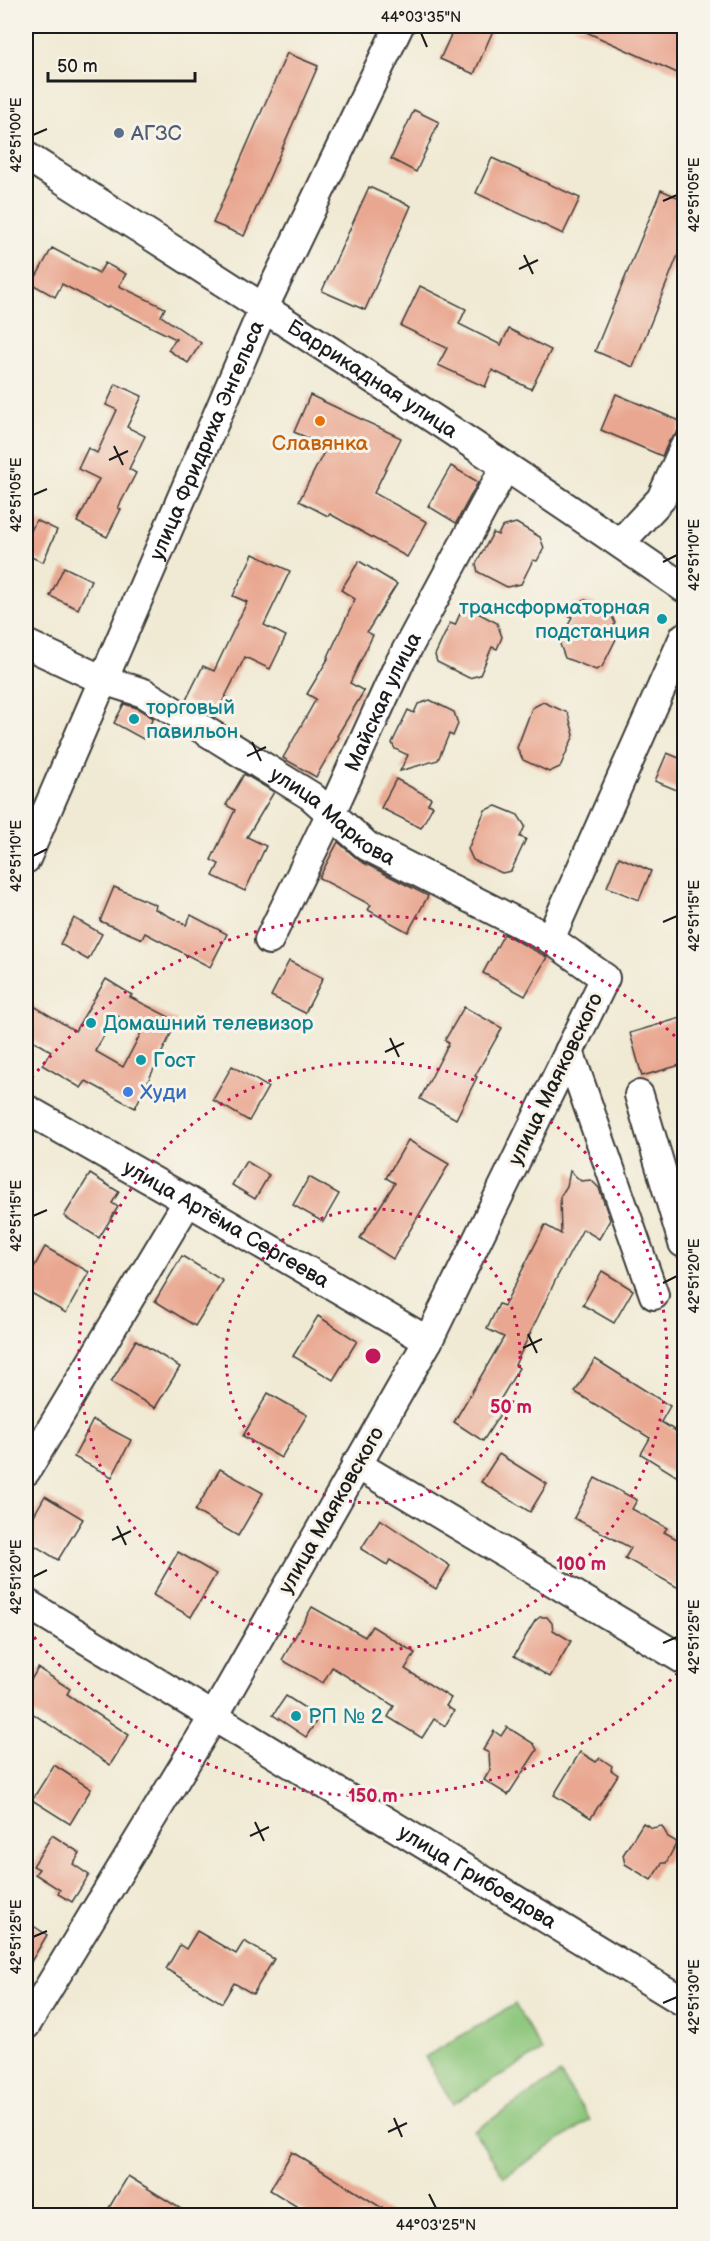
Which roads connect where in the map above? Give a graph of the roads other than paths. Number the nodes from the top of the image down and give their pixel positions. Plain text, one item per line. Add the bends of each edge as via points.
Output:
1 (399, 26) edge
2 (26, 156) edge
3 (264, 307) junction
4 (684, 448) edge
5 (505, 467) junction
6 (620, 543) junction
7 (684, 588) edge
8 (684, 638) edge
9 (26, 644) edge
10 (103, 680) junction
11 (331, 813) junction
12 (26, 859) edge
13 (550, 939) junction
14 (269, 940) dead end
15 (605, 978) joint
16 (569, 1051) junction
17 (639, 1095) dead end
18 (26, 1109) edge
19 (188, 1201) junction
20 (684, 1243) edge
21 (639, 1254) junction
22 (654, 1295) dead end
23 (428, 1341) junction
24 (356, 1464) junction
25 (26, 1471) edge
26 (26, 1603) edge
27 (684, 1660) edge
28 (214, 1716) junction
29 (684, 2002) edge
30 (26, 2025) edge

1 - 3 street, улица Фридриха Энгельса
2 - 3 street, Баррикадная улица
3 - 5 street, Баррикадная улица
3 - 10 street, улица Фридриха Энгельса
4 - 6 street via 661,499
5 - 6 street, Баррикадная улица
5 - 11 street, Майская улица via 398,666
6 - 7 street, Баррикадная улица
8 - 13 street
9 - 10 street, улица Маркова
10 - 11 street, улица Маркова via 144,693 311,796
10 - 12 street, улица Фридриха Энгельса
11 - 13 street, улица Маркова via 367,846
11 - 14 street, Майская улица
13 - 15 street, улица Маркова
15 - 16 street, улица Маяковского
16 - 21 street
16 - 23 street, улица Маяковского
17 - 20 street
18 - 19 street, улица Артёма Сергеева
19 - 23 street, улица Артёма Сергеева
19 - 25 street
20 - 21 street
21 - 22 street
23 - 24 street, улица Маяковского
24 - 27 street
24 - 28 street, улица Маяковского
26 - 28 street, улица Грибоедова
28 - 29 street, улица Грибоедова
28 - 30 street, улица Маяковского

